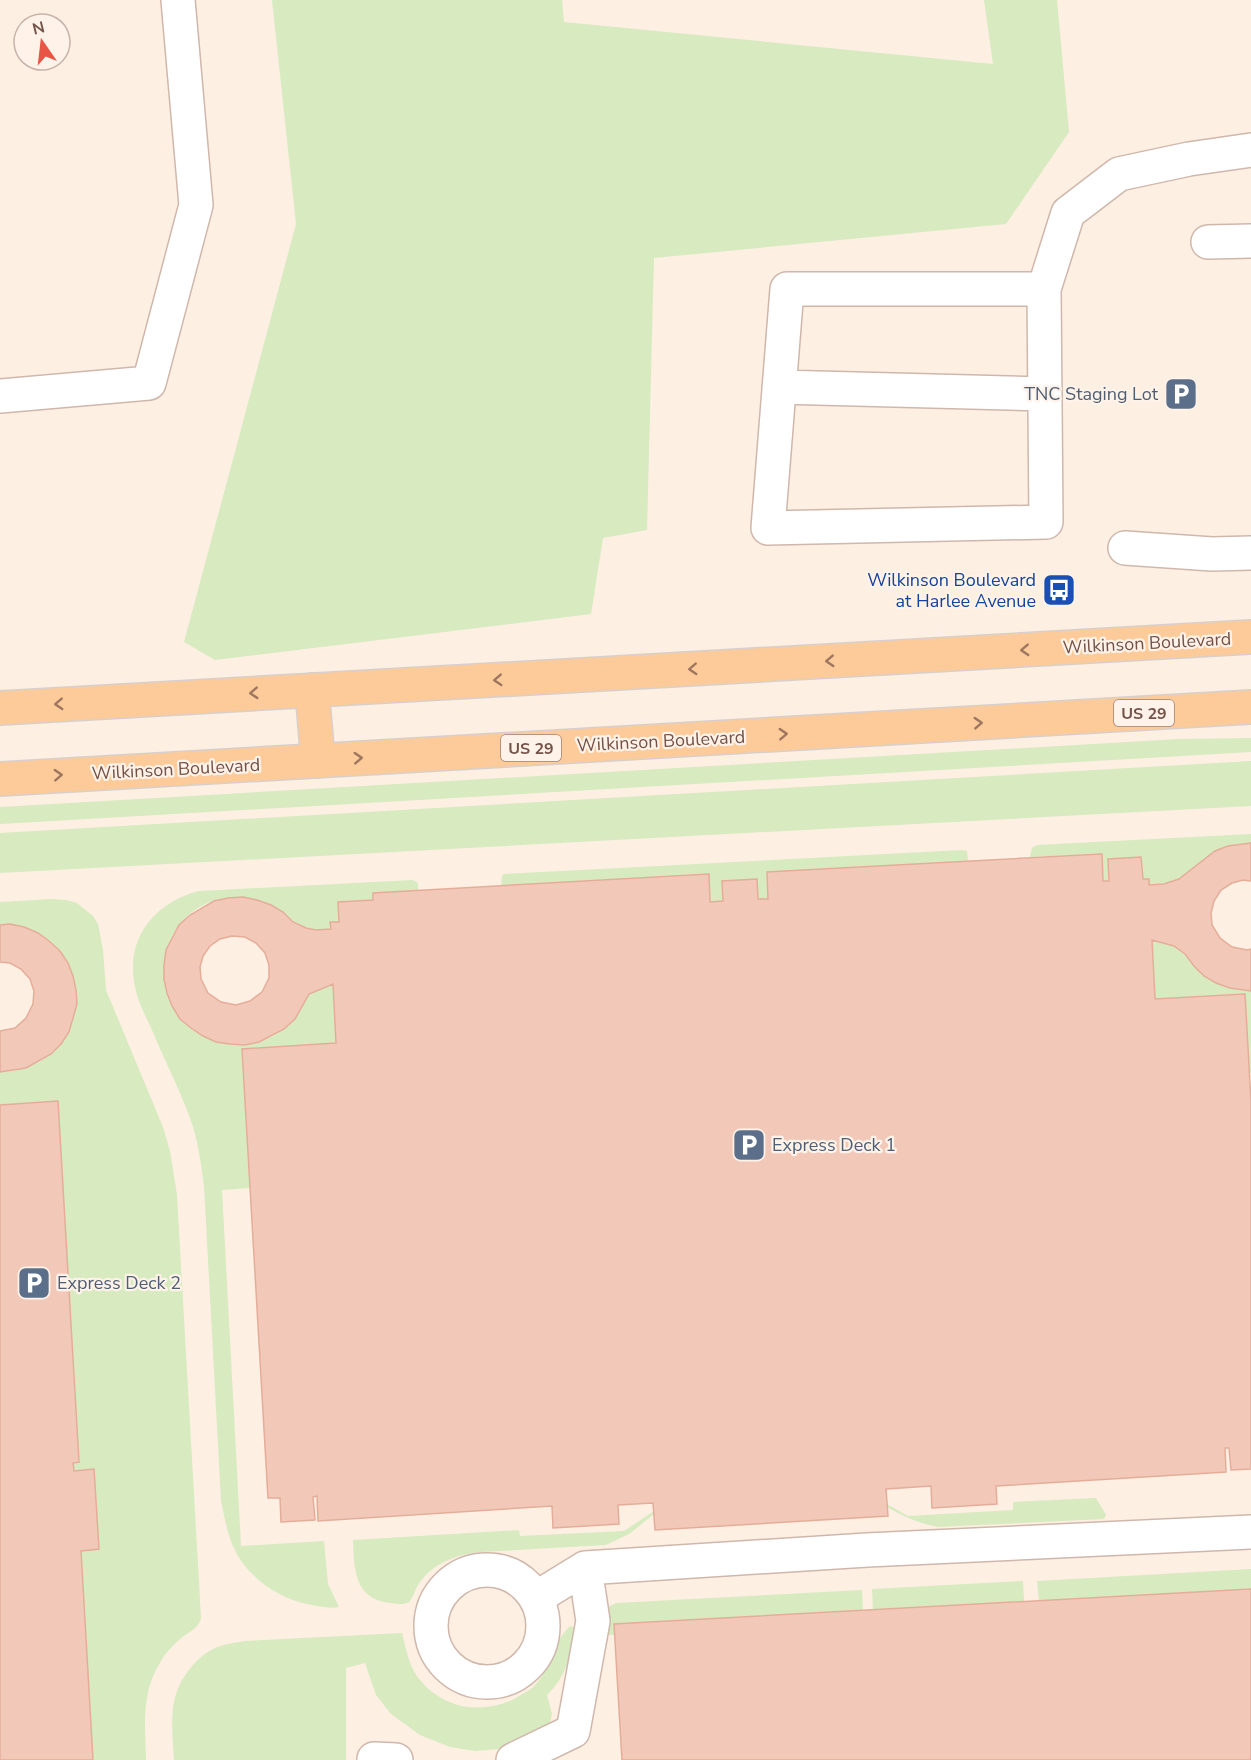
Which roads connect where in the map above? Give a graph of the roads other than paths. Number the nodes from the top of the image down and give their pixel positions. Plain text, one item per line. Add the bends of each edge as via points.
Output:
1 (178, 0) edge
2 (1251, 150) edge
3 (1251, 241) edge
4 (1208, 242) dead end
5 (1044, 289) junction
6 (779, 387) junction
7 (1045, 394) junction
8 (0, 396) edge
9 (1125, 548) dead end
10 (1251, 553) edge
11 (1251, 637) edge
12 (312, 690) junction
13 (0, 708) edge
14 (1243, 709) edge
15 (318, 761) junction
16 (0, 779) edge
17 (1251, 1532) edge
18 (585, 1568) junction
19 (536, 1598) dead end
20 (575, 1746) edge
21 (374, 1760) edge
22 (396, 1760) edge
23 (513, 1760) edge

1 - 8 street via 196,205 148,383
2 - 5 street via 1119,174 1068,213
3 - 4 street
5 - 6 street via 787,289
5 - 7 street
6 - 7 street
6 - 7 street via 768,528 1046,522
9 - 10 street
11 -> 12 main road, Wilkinson Boulevard
12 -> 13 main road, Wilkinson Boulevard
12 - 15 main road
15 -> 14 main road, Wilkinson Boulevard / US 29
16 -> 15 main road, Wilkinson Boulevard / US 29
17 - 18 street
18 - 19 street
18 - 20 street via 593,1621
20 - 23 street
21 - 22 street

